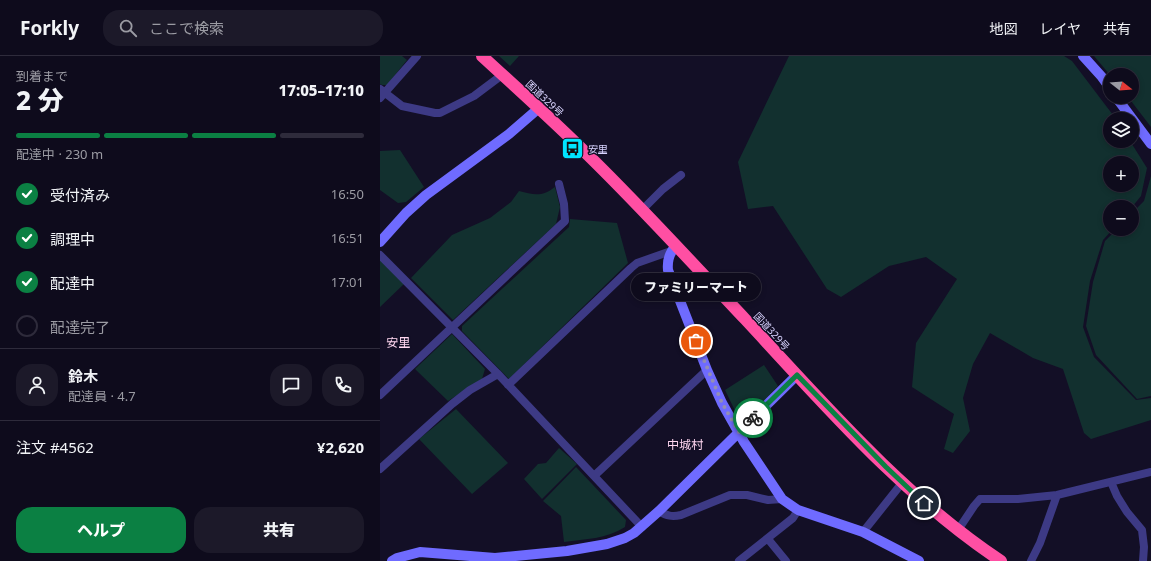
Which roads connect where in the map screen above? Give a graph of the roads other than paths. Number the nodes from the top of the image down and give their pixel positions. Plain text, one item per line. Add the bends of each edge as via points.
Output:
1 (416, 56) edge
2 (482, 56) edge
3 (1084, 56) edge
4 (502, 75) junction
5 (1103, 78) edge
6 (381, 94) edge
7 (1121, 104) edge
8 (539, 108) junction
9 (1151, 144) edge
10 (681, 175) dead end
11 (559, 184) dead end
12 (642, 210) junction
13 (380, 242) edge
14 (673, 249) junction
15 (380, 255) edge
16 (452, 327) junction
17 (707, 370) junction
18 (498, 374) junction
19 (797, 375) junction
20 (508, 385) junction
21 (380, 395) edge
22 (739, 432) junction
23 (380, 469) edge
24 (1151, 472) edge
25 (594, 476) junction
26 (1111, 482) junction
27 (902, 484) junction
28 (1057, 495) junction
29 (782, 499) junction
30 (798, 510) junction
31 (659, 512) junction
32 (642, 527) junction
33 (958, 530) junction
34 (863, 532) junction
35 (768, 539) junction
36 (392, 561) edge
37 (740, 561) edge
38 (786, 561) edge
39 (919, 561) edge
40 (1001, 561) edge
41 (1031, 561) edge
42 (1143, 561) edge

1 - 6 street
2 - 4 highway, 国道329号
3 - 5 street
4 - 6 street via 474,96 440,113 402,106
4 - 8 highway, 国道329号
7 - 9 street
8 - 12 highway, 国道329号
8 - 13 street via 509,134 426,195
10 - 12 street
11 - 16 street via 565,221
12 - 14 highway, 国道329号
14 - 17 street via 667,262 668,270
14 - 19 highway, 国道329号
14 - 20 street via 637,263
15 - 16 street
16 - 18 street
16 - 21 street
17 - 22 street
17 - 25 street
18 - 20 street
18 - 23 street via 452,404
19 - 22 street
19 - 27 highway, 国道329号
20 - 25 street
22 - 29 street
22 - 31 street
24 - 26 street
25 - 32 street
26 - 28 street
26 - 42 street via 1117,496 1142,530
27 - 33 highway, 国道329号
27 - 34 street
28 - 33 street via 980,499
28 - 41 street
29 - 30 street
29 - 31 street via 768,500 747,495 730,495 673,517
30 - 34 street
30 - 35 street via 793,518
31 - 32 street
32 - 36 street via 625,538 607,544 567,551 494,558 420,552
33 - 40 highway, 国道329号
34 - 39 street
35 - 37 street
35 - 38 street

